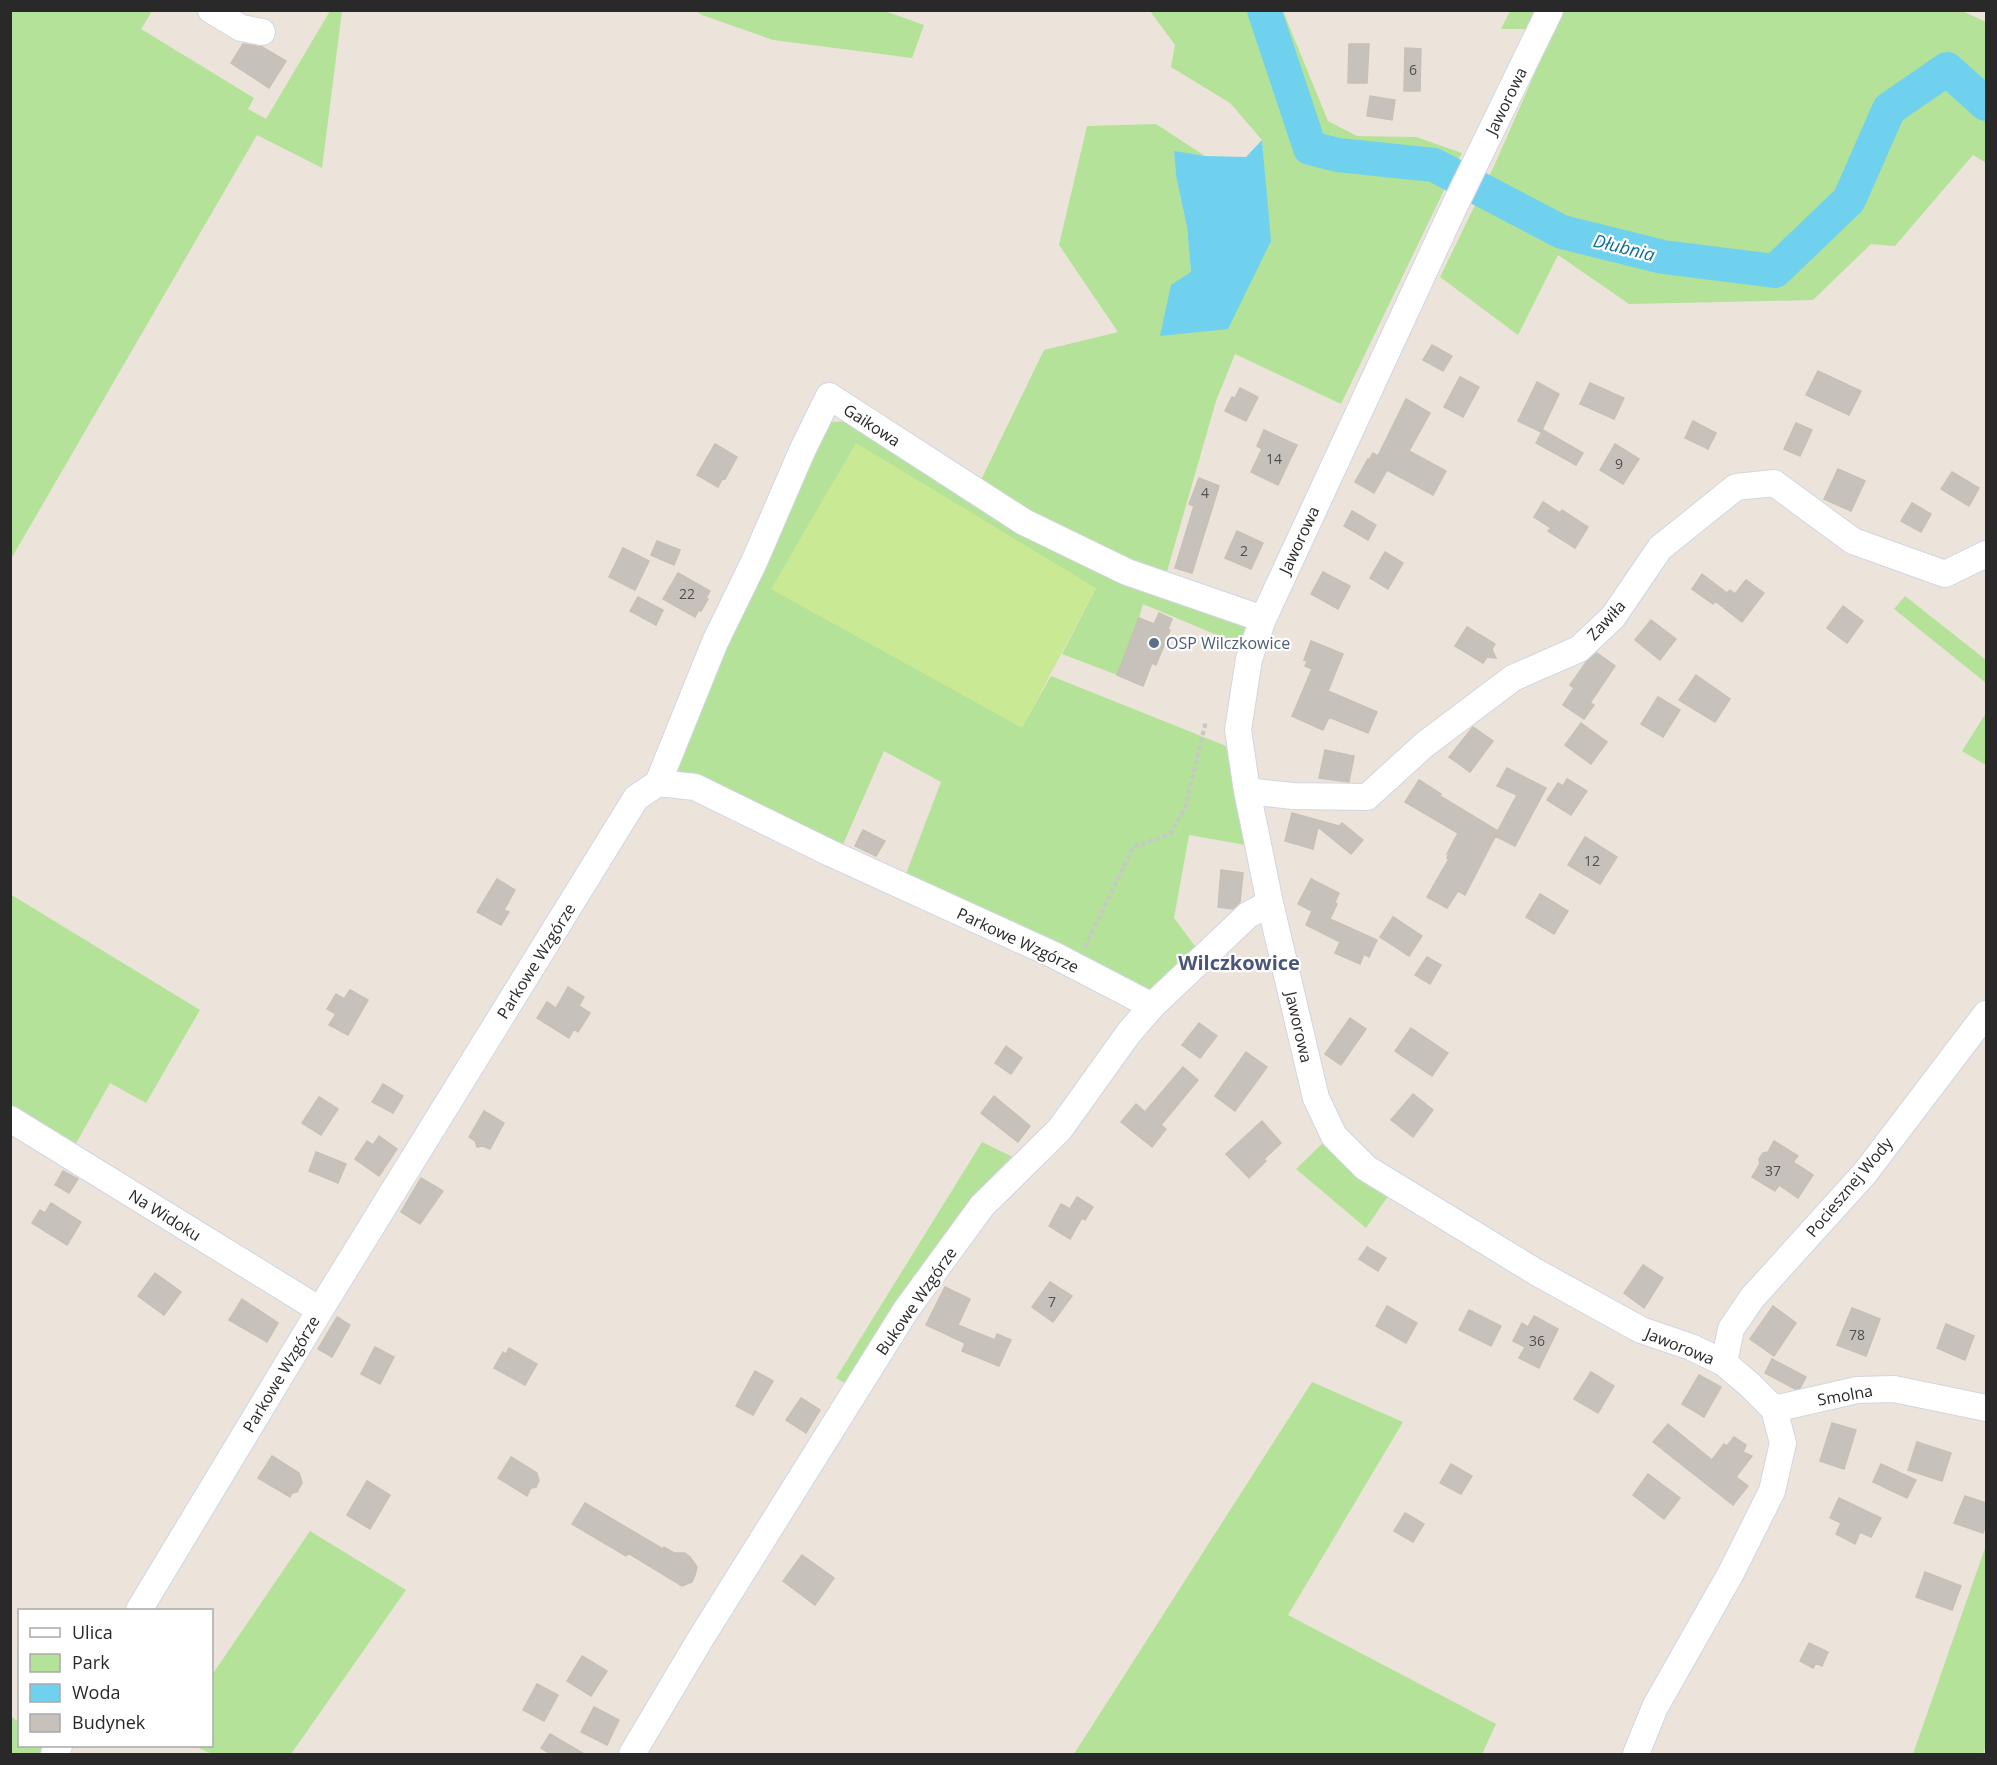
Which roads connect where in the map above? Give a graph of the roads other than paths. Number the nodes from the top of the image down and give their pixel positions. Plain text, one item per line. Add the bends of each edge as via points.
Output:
1 (210, 10) edge
2 (1550, 10) edge
3 (262, 32) dead end
4 (1986, 554) edge
5 (1263, 619) junction
6 (658, 783) junction
7 (1247, 791) junction
8 (1270, 903) junction
9 (1152, 1006) junction
10 (1986, 1014) edge
11 (10, 1119) edge
12 (320, 1310) junction
13 (1724, 1363) junction
14 (1986, 1408) edge
15 (1774, 1409) junction
16 (140, 1609) edge
17 (632, 1755) edge
18 (1636, 1755) edge

1 - 3 street via 241,28
2 - 5 street, Jaworowa
4 - 7 street, Zawiła via 1945,574 1853,541 1774,483 1736,487 1660,548 1613,617 1578,649 1513,678 1424,746 1367,797
5 - 6 street, Gaikowa via 1127,572 1024,522 829,396 716,642
5 - 7 street, Jaworowa via 1249,659 1238,730
6 - 9 street, Parkowe Wzgórze via 695,787
6 - 12 street, Parkowe Wzgórze via 636,798
7 - 8 street, Jaworowa
8 - 9 street, Bukowe Wzgórze via 1248,915
8 - 13 street, Jaworowa via 1316,1098 1334,1136 1366,1168 1536,1272 1641,1330
9 - 17 street, Bukowe Wzgórze via 1060,1129 982,1206 906,1310
10 - 13 street, Pociesznej Wody via 1865,1173 1752,1298 1731,1329
11 - 12 street, Na Widoku
12 - 16 street, Parkowe Wzgórze
13 - 15 street, Jaworowa
14 - 15 street, Smolna via 1894,1389 1857,1390
15 - 18 street via 1783,1443 1772,1491 1731,1573 1655,1707

